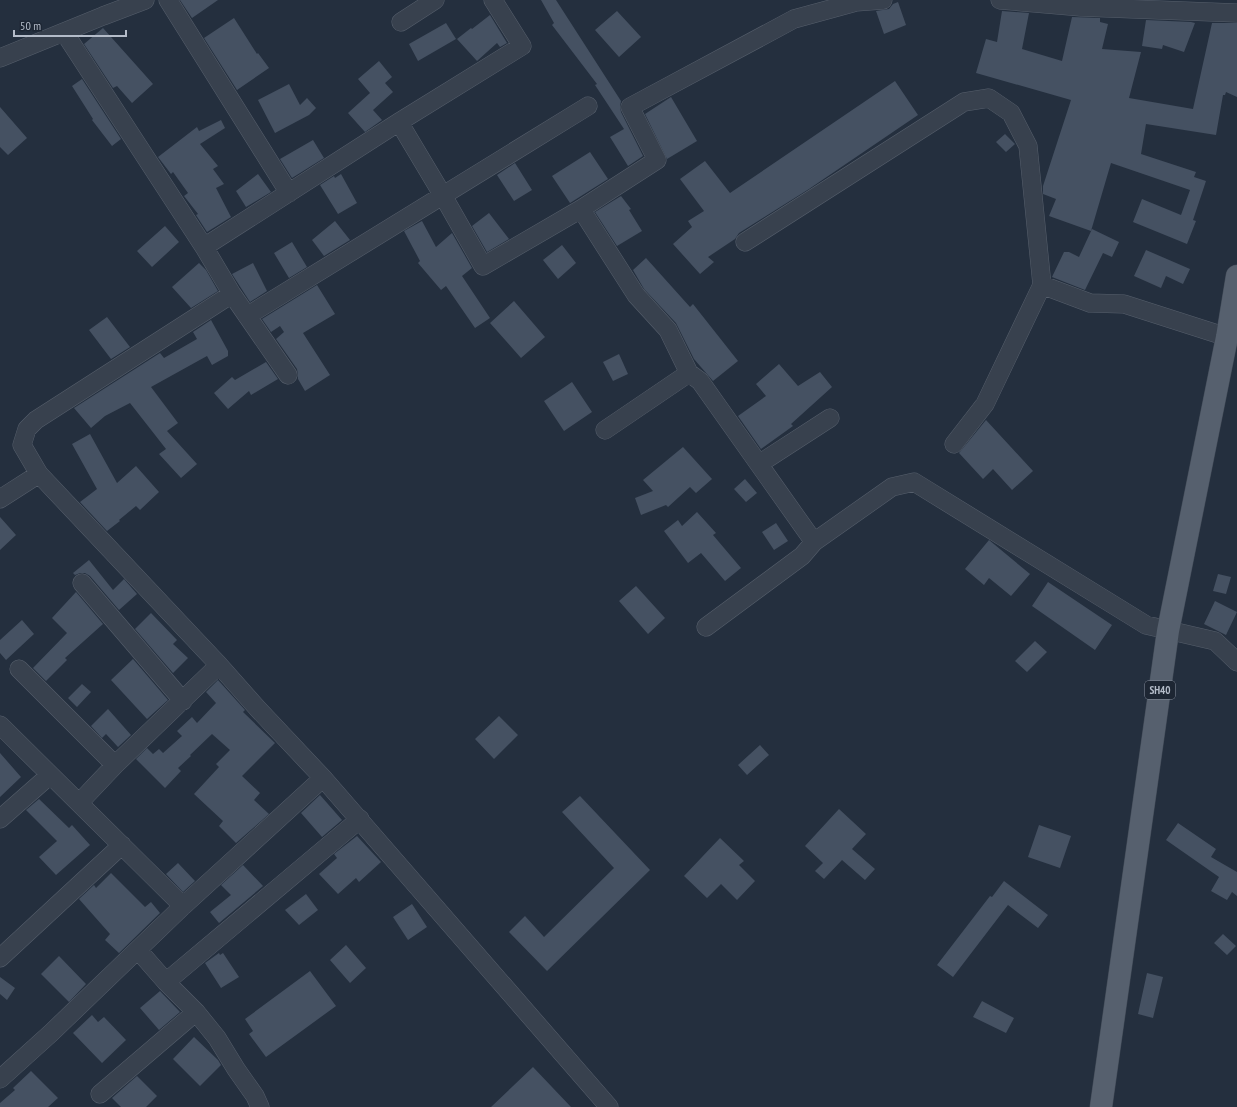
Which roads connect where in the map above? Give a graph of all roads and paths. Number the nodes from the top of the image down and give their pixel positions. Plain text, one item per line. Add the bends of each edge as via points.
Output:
1 (145, 0) edge
2 (168, 0) edge
3 (434, 0) edge
4 (494, 0) edge
5 (883, 0) edge
6 (1000, 0) edge
7 (1237, 13) edge
8 (401, 22) dead end
9 (64, 32) junction
10 (0, 58) edge
11 (588, 106) dead end
12 (399, 122) junction
13 (289, 193) junction
14 (442, 194) junction
15 (581, 209) junction
16 (745, 242) dead end
17 (204, 247) junction
18 (1237, 276) edge
19 (1042, 285) junction
20 (232, 294) junction
21 (247, 316) junction
22 (1234, 316) edge
23 (1227, 337) junction
24 (690, 373) junction
25 (288, 375) dead end
26 (830, 418) dead end
27 (605, 430) dead end
28 (954, 444) dead end
29 (759, 464) junction
30 (39, 474) junction
31 (0, 499) edge
32 (814, 542) junction
33 (82, 583) dead end
34 (706, 627) dead end
35 (1168, 631) junction
36 (1237, 662) edge
37 (219, 665) junction
38 (19, 668) dead end
39 (183, 701) junction
40 (0, 726) edge
41 (115, 765) junction
42 (50, 774) junction
43 (323, 778) junction
44 (79, 803) junction
45 (0, 819) edge
46 (360, 819) junction
47 (122, 844) junction
48 (183, 906) junction
49 (138, 950) junction
50 (0, 958) edge
51 (166, 982) junction
52 (196, 1012) junction
53 (0, 1079) edge
54 (100, 1094) dead end
55 (260, 1107) edge
56 (609, 1107) edge
57 (1101, 1107) edge

1 - 9 street
2 - 13 street
3 - 8 street
4 - 12 street via 522,46
5 - 15 street via 856,2 794,19 630,107 657,160
6 - 7 street via 1081,7
9 - 10 street
9 - 17 street
11 - 14 street
12 - 13 street
12 - 14 street
13 - 17 street
14 - 15 street via 483,266
14 - 21 street
15 - 24 street via 636,295 668,330
16 - 19 street via 964,102 989,98 1011,113 1028,146
17 - 20 street
18 - 22 main road, SH40
19 - 23 street via 1090,303 1124,304
19 - 28 street via 985,404
20 - 21 street
20 - 30 street via 36,420 27,429 22,445
21 - 25 street
22 - 23 main road, SH40
23 - 35 main road, SH40
24 - 27 street
24 - 29 street via 700,381
26 - 29 street
29 - 32 street
30 - 31 street
30 - 37 street
32 - 34 street via 802,556
32 - 35 street via 892,487 914,482 1146,625
33 - 39 street
35 - 36 street via 1214,641
35 - 57 main road, SH40
37 - 39 street
37 - 43 street
38 - 41 street
39 - 41 street
40 - 42 street
41 - 44 street
42 - 44 street
42 - 45 street
43 - 46 street
43 - 48 street
44 - 47 street
46 - 51 street
46 - 56 street
47 - 48 street
47 - 50 street
48 - 49 street
49 - 51 street
49 - 53 street
51 - 52 street
52 - 54 street
52 - 55 street via 217,1038

